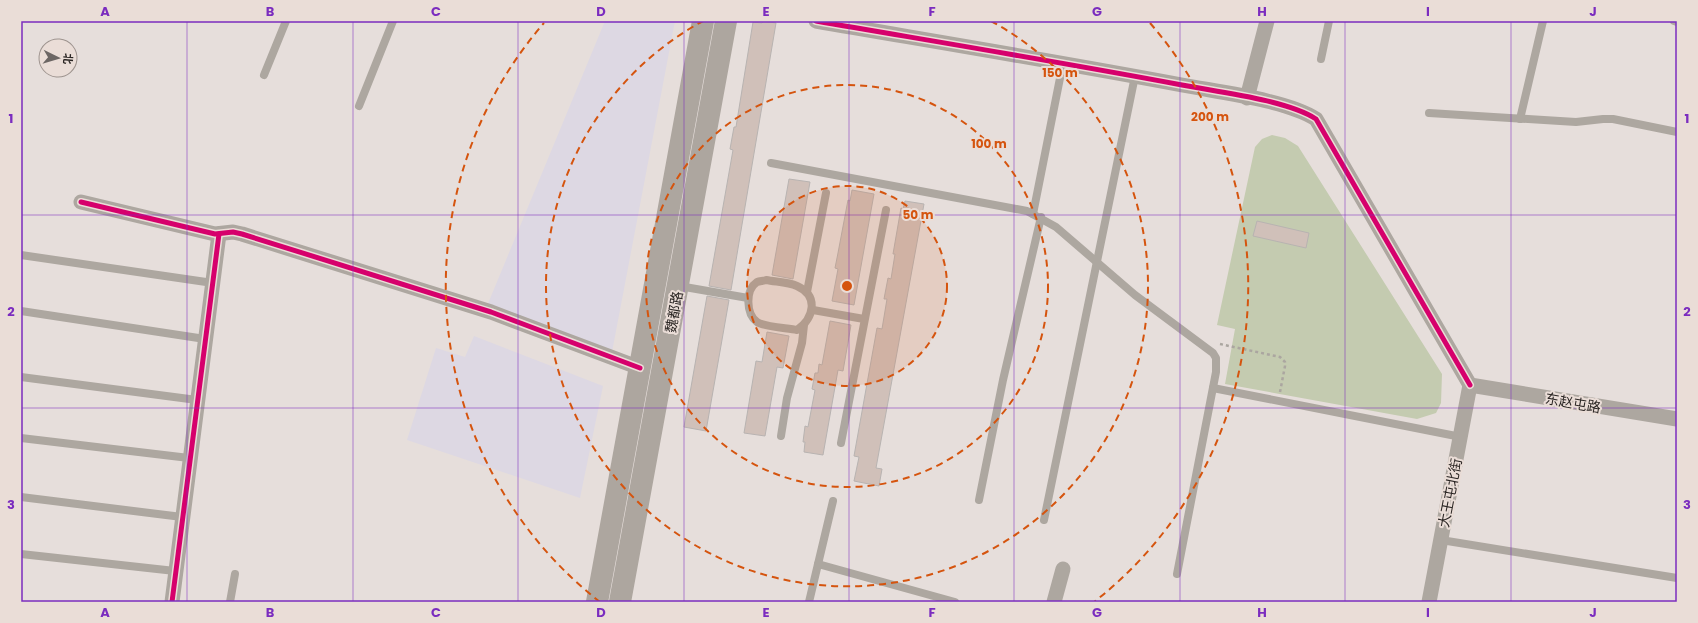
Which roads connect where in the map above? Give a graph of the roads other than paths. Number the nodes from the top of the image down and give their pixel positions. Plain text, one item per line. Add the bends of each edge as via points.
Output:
1 (286, 21) edge
2 (393, 21) edge
3 (703, 21) edge
4 (726, 21) edge
5 (816, 21) edge
6 (1267, 21) edge
7 (1329, 21) edge
8 (1543, 21) edge
9 (1321, 59) dead end
10 (1062, 63) junction
11 (264, 75) dead end
12 (1135, 76) junction
13 (1247, 98) junction
14 (359, 106) dead end
15 (1429, 113) dead end
16 (1520, 119) junction
17 (1677, 132) edge
18 (771, 164) dead end
19 (826, 193) dead end
20 (81, 202) dead end
21 (886, 210) dead end
22 (1037, 216) junction
23 (220, 234) junction
24 (21, 256) edge
25 (1097, 262) junction
26 (213, 283) junction
27 (678, 286) junction
28 (807, 292) junction
29 (748, 298) junction
30 (812, 310) junction
31 (21, 311) edge
32 (864, 319) junction
33 (804, 325) junction
34 (205, 339) junction
35 (640, 368) junction
36 (21, 377) edge
37 (1470, 385) junction
38 (1213, 388) junction
39 (197, 400) junction
40 (1677, 419) edge
41 (781, 436) dead end
42 (1460, 437) junction
43 (21, 438) edge
44 (841, 443) dead end
45 (189, 458) junction
46 (21, 497) edge
47 (979, 500) dead end
48 (833, 501) dead end
49 (182, 517) junction
50 (1044, 520) dead end
51 (1441, 540) junction
52 (21, 554) edge
53 (818, 564) junction
54 (1063, 569) dead end
55 (175, 572) junction
56 (235, 574) dead end
57 (1177, 574) dead end
58 (1677, 578) edge
59 (172, 602) edge
60 (230, 602) edge
61 (597, 602) edge
62 (620, 602) edge
63 (809, 602) edge
64 (956, 602) edge
65 (1054, 602) edge
66 (1429, 602) edge

1 - 11 lane
2 - 14 lane
3 - 35 main road, 魏都路
4 - 27 main road, 魏都路
5 - 10 street
6 - 13 street
7 - 9 lane
8 - 16 lane
10 - 12 street
10 - 22 lane
12 - 13 street
12 - 25 lane
13 - 37 street via 1304,111 1316,119
15 - 16 lane
16 - 17 lane via 1576,122 1613,119
18 - 22 lane via 1027,211
19 - 28 lane
20 - 23 street
21 - 32 lane
22 - 25 lane via 1056,227
22 - 47 lane
23 - 26 street
23 - 35 street via 242,234 491,312
24 - 26 lane
25 - 38 lane via 1213,353 1216,358
25 - 50 lane
26 - 34 street
27 - 29 lane
27 - 62 main road, 魏都路
28 - 29 lane via 796,286 766,280 753,286
28 - 30 lane via 812,301
29 - 33 lane via 749,308 758,323 797,330
30 - 32 lane
30 - 33 lane
31 - 34 lane
32 - 44 lane
33 - 41 lane
34 - 39 street
35 - 61 main road, 魏都路
36 - 39 lane
37 - 40 street, 东赵屯路
37 - 42 street, 大王屯北街
38 - 42 lane
38 - 57 lane
39 - 45 street
42 - 51 street, 大王屯北街
43 - 45 lane
45 - 49 street
46 - 49 lane
48 - 53 lane
49 - 55 street
51 - 58 lane
51 - 66 street, 大王屯北街
52 - 55 lane
53 - 63 lane
53 - 64 lane
54 - 65 street
55 - 59 street
56 - 60 lane

